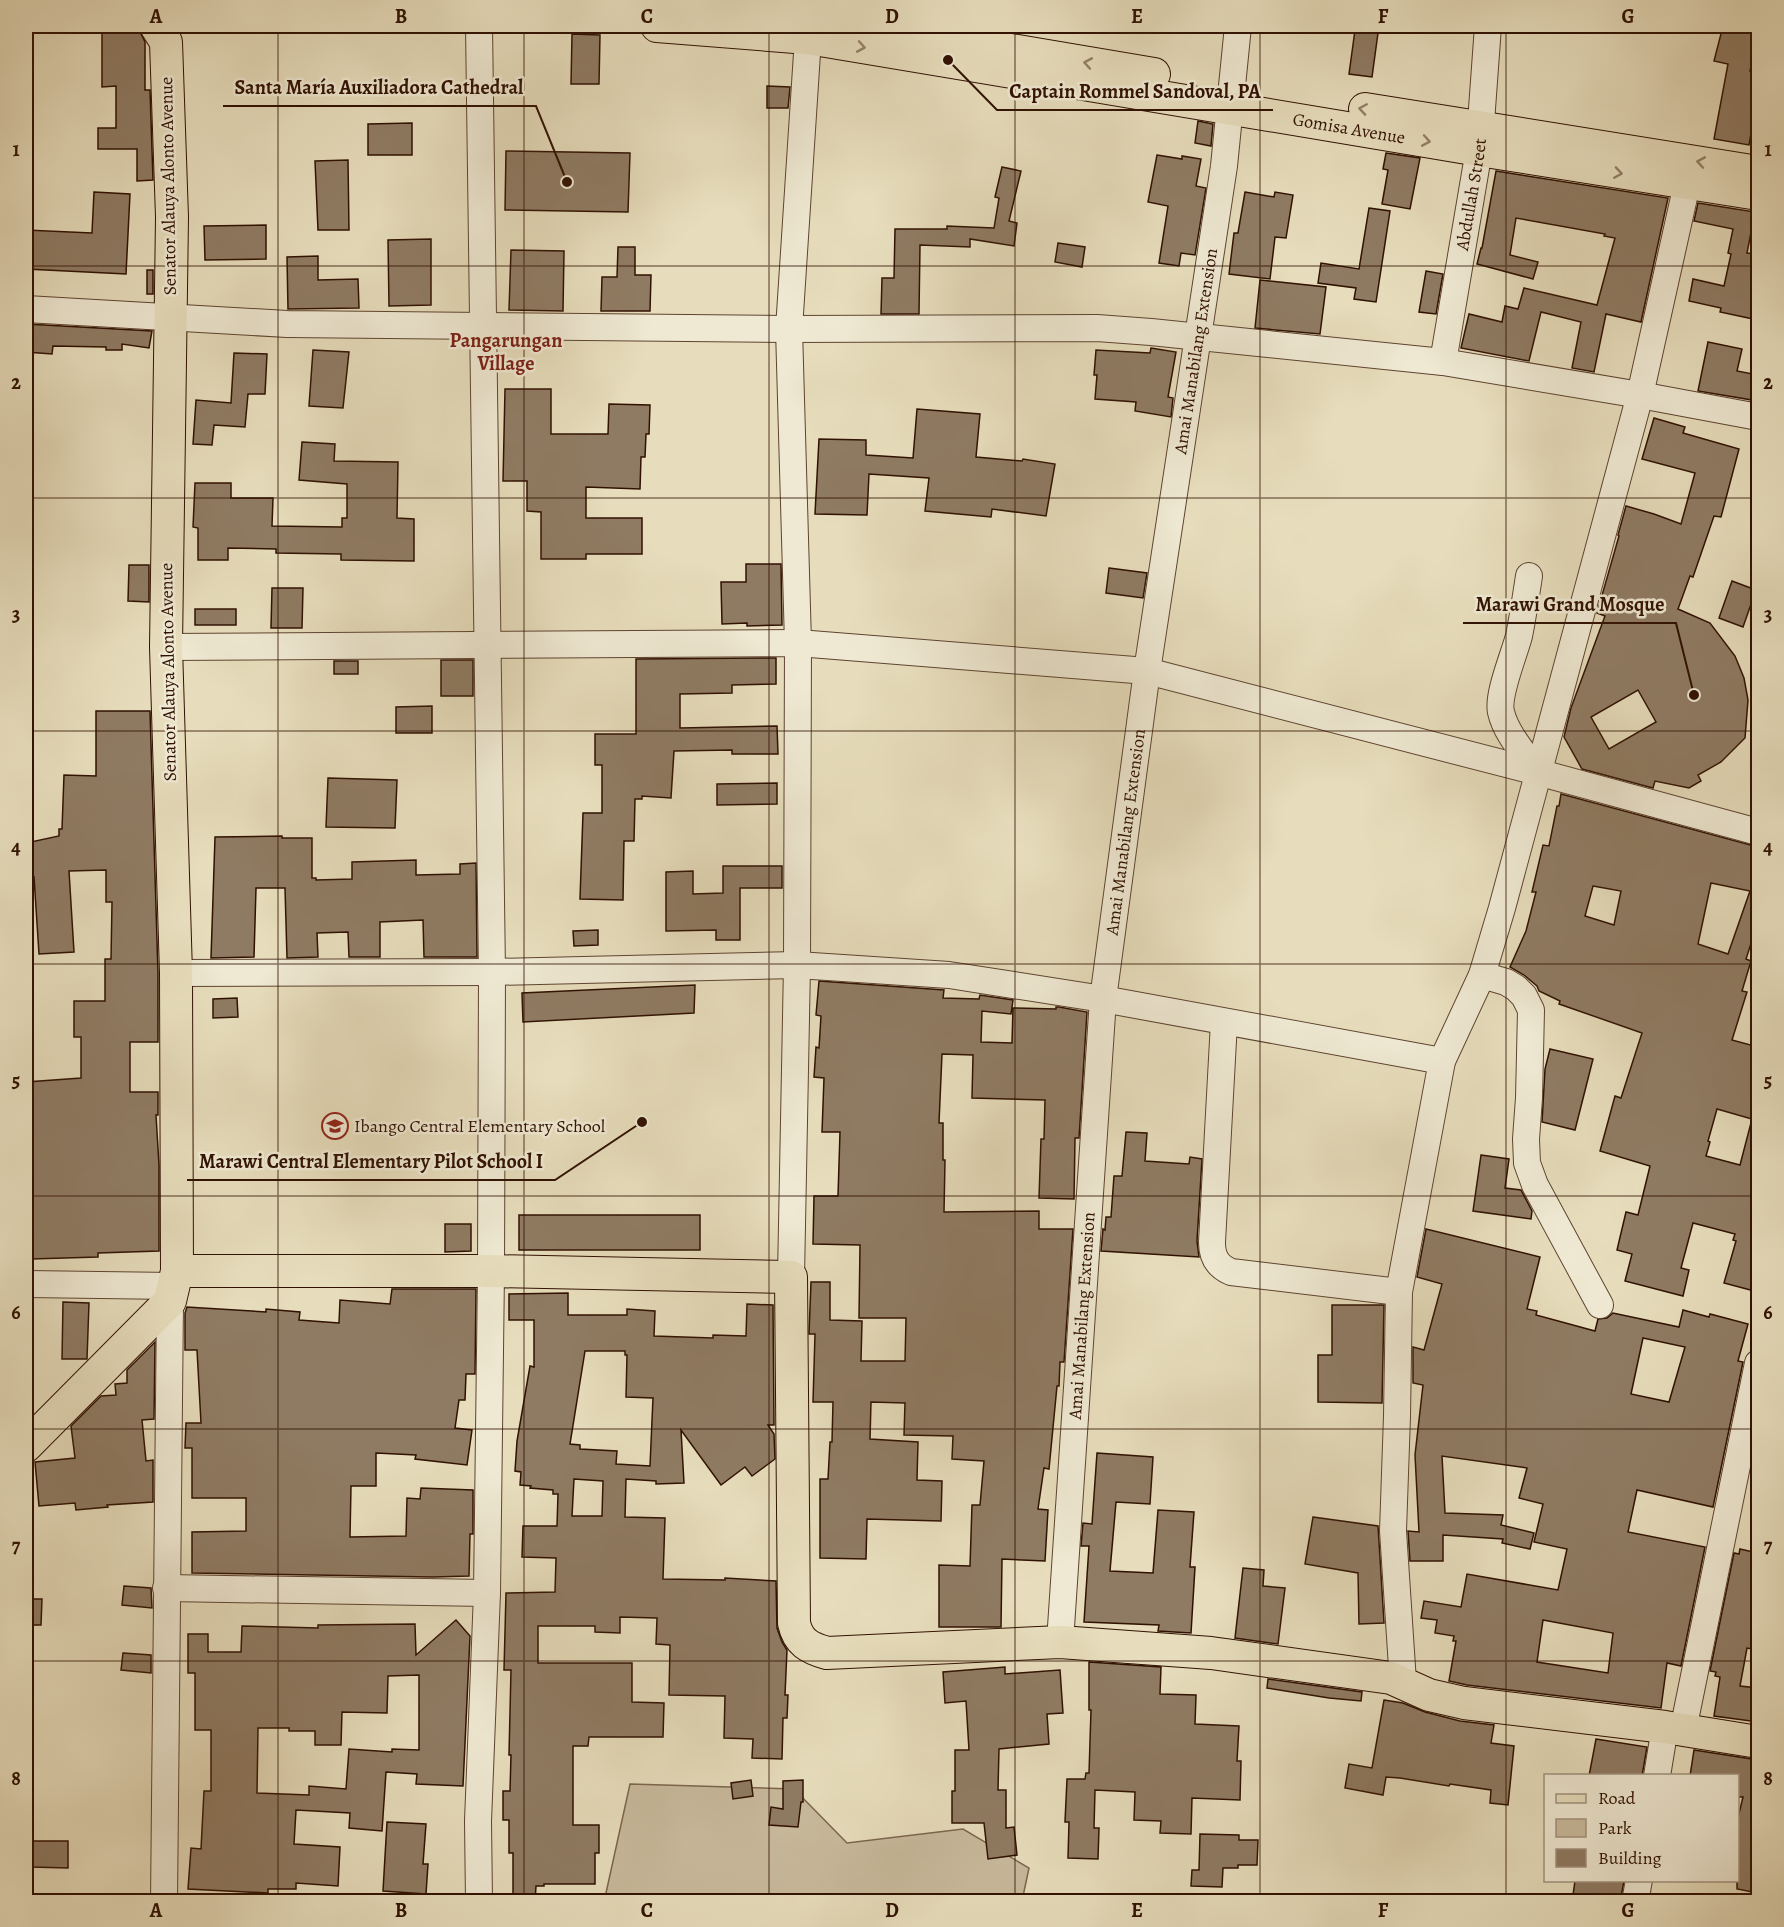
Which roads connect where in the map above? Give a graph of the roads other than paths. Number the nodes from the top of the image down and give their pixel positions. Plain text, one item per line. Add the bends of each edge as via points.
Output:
1 (479, 26) edge
2 (657, 26) edge
3 (868, 26) edge
4 (1238, 26) edge
5 (1488, 26) edge
6 (167, 31) edge
7 (808, 38) junction
8 (1231, 98) junction
9 (1480, 139) junction
10 (1758, 172) edge
11 (1687, 183) junction
12 (1758, 194) edge
13 (26, 309) edge
14 (170, 317) junction
15 (484, 327) junction
16 (789, 329) junction
17 (1197, 337) junction
18 (1443, 362) junction
19 (1640, 394) junction
20 (1758, 417) edge
21 (1528, 576) dead end
22 (798, 643) junction
23 (488, 646) junction
24 (166, 648) junction
25 (1147, 671) junction
26 (1537, 772) junction
27 (1758, 832) edge
28 (797, 965) junction
29 (492, 972) junction
30 (176, 973) junction
31 (1482, 975) junction
32 (1102, 999) junction
33 (1224, 1022) junction
34 (1442, 1061) junction
35 (491, 1271) junction
36 (790, 1277) junction
37 (26, 1284) edge
38 (174, 1286) junction
39 (1399, 1292) junction
40 (1600, 1305) dead end
41 (1758, 1363) edge
42 (26, 1446) edge
43 (166, 1588) junction
44 (487, 1593) junction
45 (1060, 1642) junction
46 (1402, 1682) junction
47 (1674, 1729) junction
48 (1758, 1742) edge
49 (1658, 1774) edge
50 (1638, 1882) edge
51 (164, 1902) edge
52 (479, 1902) edge
53 (1635, 1902) edge

1 - 15 street
2 - 7 main road, Gomisa Avenue
8 -> 3 main road, Gomisa Avenue
4 - 8 street, Amai Manabilang Extension
5 - 9 street, Abdullah Street
6 - 14 main road, Senator Alauya Alonto Avenue via 172,217
7 -> 8 main road, Gomisa Avenue
7 - 16 street
8 - 9 main road, Gomisa Avenue
8 - 17 street, Amai Manabilang Extension
10 -> 9 main road, Gomisa Avenue
9 -> 11 main road, Gomisa Avenue
9 - 18 street, Abdullah Street
11 - 12 main road, Gomisa Avenue
11 - 19 street
13 - 14 street
14 - 15 street via 287,324
14 - 24 main road, Senator Alauya Alonto Avenue
15 - 16 street
15 - 23 street
16 - 17 street via 1097,328
16 - 22 street
17 - 18 street
17 - 25 street, Amai Manabilang Extension
18 - 19 street
19 - 20 street
19 - 26 street
21 - 26 street via 1500,709 1511,734
22 - 23 street
22 - 25 street
22 - 28 street
23 - 24 street
23 - 29 street
24 - 30 main road, Senator Alauya Alonto Avenue
25 - 26 street
25 - 32 street, Amai Manabilang Extension
26 - 27 street
26 - 31 street
28 - 29 street
28 - 32 street via 949,975
28 - 36 street
29 - 30 street
29 - 35 street
30 - 38 main road, Senator Alauya Alonto Avenue
31 - 34 street
31 - 40 street via 1516,988 1531,1010 1527,1163
32 - 33 street
32 - 45 street, Amai Manabilang Extension
33 - 34 street
33 - 39 street via 1212,1242 1217,1263 1232,1272
34 - 39 street
35 - 36 main road
35 - 38 main road
35 - 44 street
36 - 45 main road via 794,1623 802,1642 827,1653
37 - 38 street
38 - 42 main road
38 - 43 street
39 - 46 street via 1393,1532
41 - 47 street
43 - 44 street
43 - 51 street
44 - 52 street via 478,1821
45 - 46 main road via 1211,1653 1351,1671
46 - 47 main road via 1428,1695 1464,1703
47 - 48 main road
47 - 49 street
50 - 53 street

